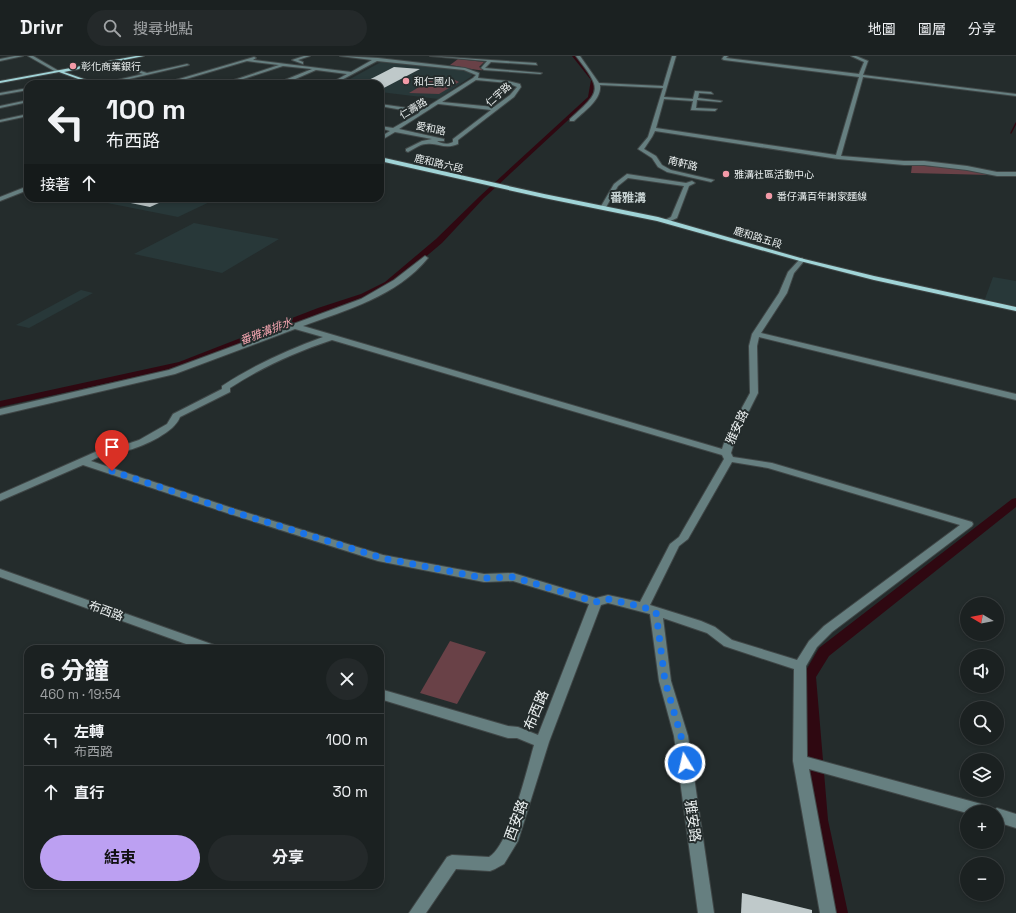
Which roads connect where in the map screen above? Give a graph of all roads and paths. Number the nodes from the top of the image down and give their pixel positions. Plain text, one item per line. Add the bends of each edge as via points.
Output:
1 (21, 56) edge
2 (30, 56) edge
3 (135, 56) edge
4 (142, 56) edge
5 (261, 56) edge
6 (308, 56) edge
7 (342, 56) edge
8 (383, 56) edge
9 (432, 56) edge
10 (490, 56) edge
11 (497, 56) edge
12 (578, 56) edge
13 (674, 56) edge
14 (726, 56) edge
15 (854, 56) edge
16 (456, 57) edge
17 (0, 60) edge
18 (248, 60) junction
19 (378, 60) junction
20 (110, 62) junction
21 (489, 62) junction
22 (187, 65) dead end
23 (284, 65) junction
24 (297, 66) junction
25 (441, 66) junction
26 (77, 67) junction
27 (85, 67) junction
28 (52, 68) junction
29 (317, 69) junction
30 (58, 71) junction
31 (352, 73) junction
32 (147, 74) junction
33 (39, 75) junction
34 (71, 75) junction
35 (862, 76) junction
36 (475, 79) junction
37 (85, 80) edge
38 (120, 80) edge
39 (180, 80) edge
40 (237, 80) edge
41 (288, 80) edge
42 (339, 80) edge
43 (0, 81) edge
44 (598, 84) junction
45 (666, 87) junction
46 (24, 91) edge
47 (711, 93) dead end
48 (0, 94) edge
49 (1016, 95) edge
50 (662, 98) junction
51 (695, 99) junction
52 (720, 101) dead end
53 (24, 102) edge
54 (439, 103) junction
55 (384, 106) edge
56 (0, 107) edge
57 (496, 109) junction
58 (715, 110) dead end
59 (424, 112) junction
60 (24, 116) edge
61 (0, 120) edge
62 (572, 120) dead end
63 (384, 128) edge
64 (654, 129) junction
65 (395, 130) junction
66 (384, 137) edge
67 (435, 140) junction
68 (408, 150) dead end
69 (838, 157) junction
70 (384, 160) edge
71 (1016, 174) edge
72 (495, 185) joint
73 (687, 185) junction
74 (24, 190) edge
75 (0, 199) edge
76 (603, 208) junction
77 (666, 221) junction
78 (425, 258) dead end
79 (802, 260) junction
80 (1016, 310) edge
81 (297, 327) junction
82 (756, 334) junction
83 (332, 337) junction
84 (1016, 396) edge
85 (0, 412) edge
86 (728, 456) junction
87 (82, 461) junction
88 (0, 498) edge
89 (0, 573) edge
90 (596, 602) junction
91 (643, 607) junction
92 (656, 612) junction
93 (202, 645) edge
94 (800, 666) junction
95 (384, 695) edge
96 (542, 742) junction
97 (800, 761) junction
98 (960, 805) edge
99 (1004, 817) edge
100 (1016, 821) edge
101 (417, 913) edge
102 (706, 913) edge
103 (828, 913) edge

1 - 17 street
2 - 28 street
3 - 26 main road
4 - 20 main road
5 - 18 street
6 - 24 street via 294,60 303,63
7 - 19 street
8 - 19 street
9 - 16 street
10 - 21 street via 486,61
11 - 21 street
12 - 44 street
13 - 45 street, 南軒路
14 - 35 street via 724,59
15 - 35 street via 866,61
16 - 21 street
16 - 25 street
18 - 23 street
18 - 39 street
19 - 25 street
19 - 31 street
20 - 27 main road
20 - 32 street
21 - 21 street via 484,69 540,73 535,62
22 - 32 street
23 - 24 street
23 - 40 street
24 - 29 street
25 - 36 street via 472,70 478,75
26 - 28 main road
26 - 30 main road
27 - 30 main road
27 - 34 main road
28 - 30 street
29 - 31 street
29 - 41 street
30 - 33 main road
30 - 34 main road
30 - 43 main road
31 - 42 street
32 - 38 street
33 - 34 main road
33 - 43 main road
34 - 37 main road
35 - 49 street
35 - 69 street
36 - 54 street, 仁壽路
36 - 57 street, 仁宇路 via 518,85 518,90
44 - 45 street
44 - 62 street via 596,97
45 - 50 street, 南軒路
46 - 48 street
47 - 51 street via 697,92
50 - 51 street
50 - 64 street, 南軒路
51 - 52 street
51 - 58 street via 693,109
53 - 56 street
54 - 57 street
54 - 59 street, 仁壽路
55 - 59 street
57 - 67 street, 仁宇路 via 452,145 438,144
59 - 65 street, 仁壽路
60 - 61 street
63 - 65 street, 愛和路
64 - 69 street
64 - 73 street, 南軒路 via 641,149 669,171 711,180
65 - 66 street, 仁壽路
65 - 67 street, 愛和路
67 - 68 street
69 - 71 street via 924,163 997,174
70 - 72 main road, 鹿和路六段
72 - 76 main road, 鹿和路五段
73 - 76 street via 627,176 616,185
73 - 77 street, 南軒路 via 674,218
74 - 75 street
76 - 77 main road, 鹿和路五段
77 - 79 main road, 鹿和路五段
78 - 81 street via 405,277 382,292
79 - 80 main road, 鹿和路五段
79 - 82 street, 雅安路 via 791,272 783,293
81 - 83 street
81 - 85 street via 172,372
82 - 84 street
82 - 86 street, 雅安路 via 753,346 754,393 731,437
83 - 86 street
83 - 87 street via 282,355 237,379 225,388 227,390 176,416 170,426 142,442 130,447 105,451
86 - 91 street, 雅安路 via 683,540 675,544
86 - 94 street via 769,465 968,524 828,629 813,644
87 - 88 street
87 - 90 street via 382,558 484,578 513,577
89 - 93 street, 布西路
90 - 91 street via 608,599
90 - 96 street, 布西路
91 - 92 street
92 - 94 street via 711,630 728,643
92 - 102 street, 雅安路 via 665,681 681,736
94 - 97 street
95 - 96 street, 布西路
96 - 101 street, 西安路 via 513,836 499,859 490,864 452,862
97 - 98 street
97 - 103 street
99 - 100 street

